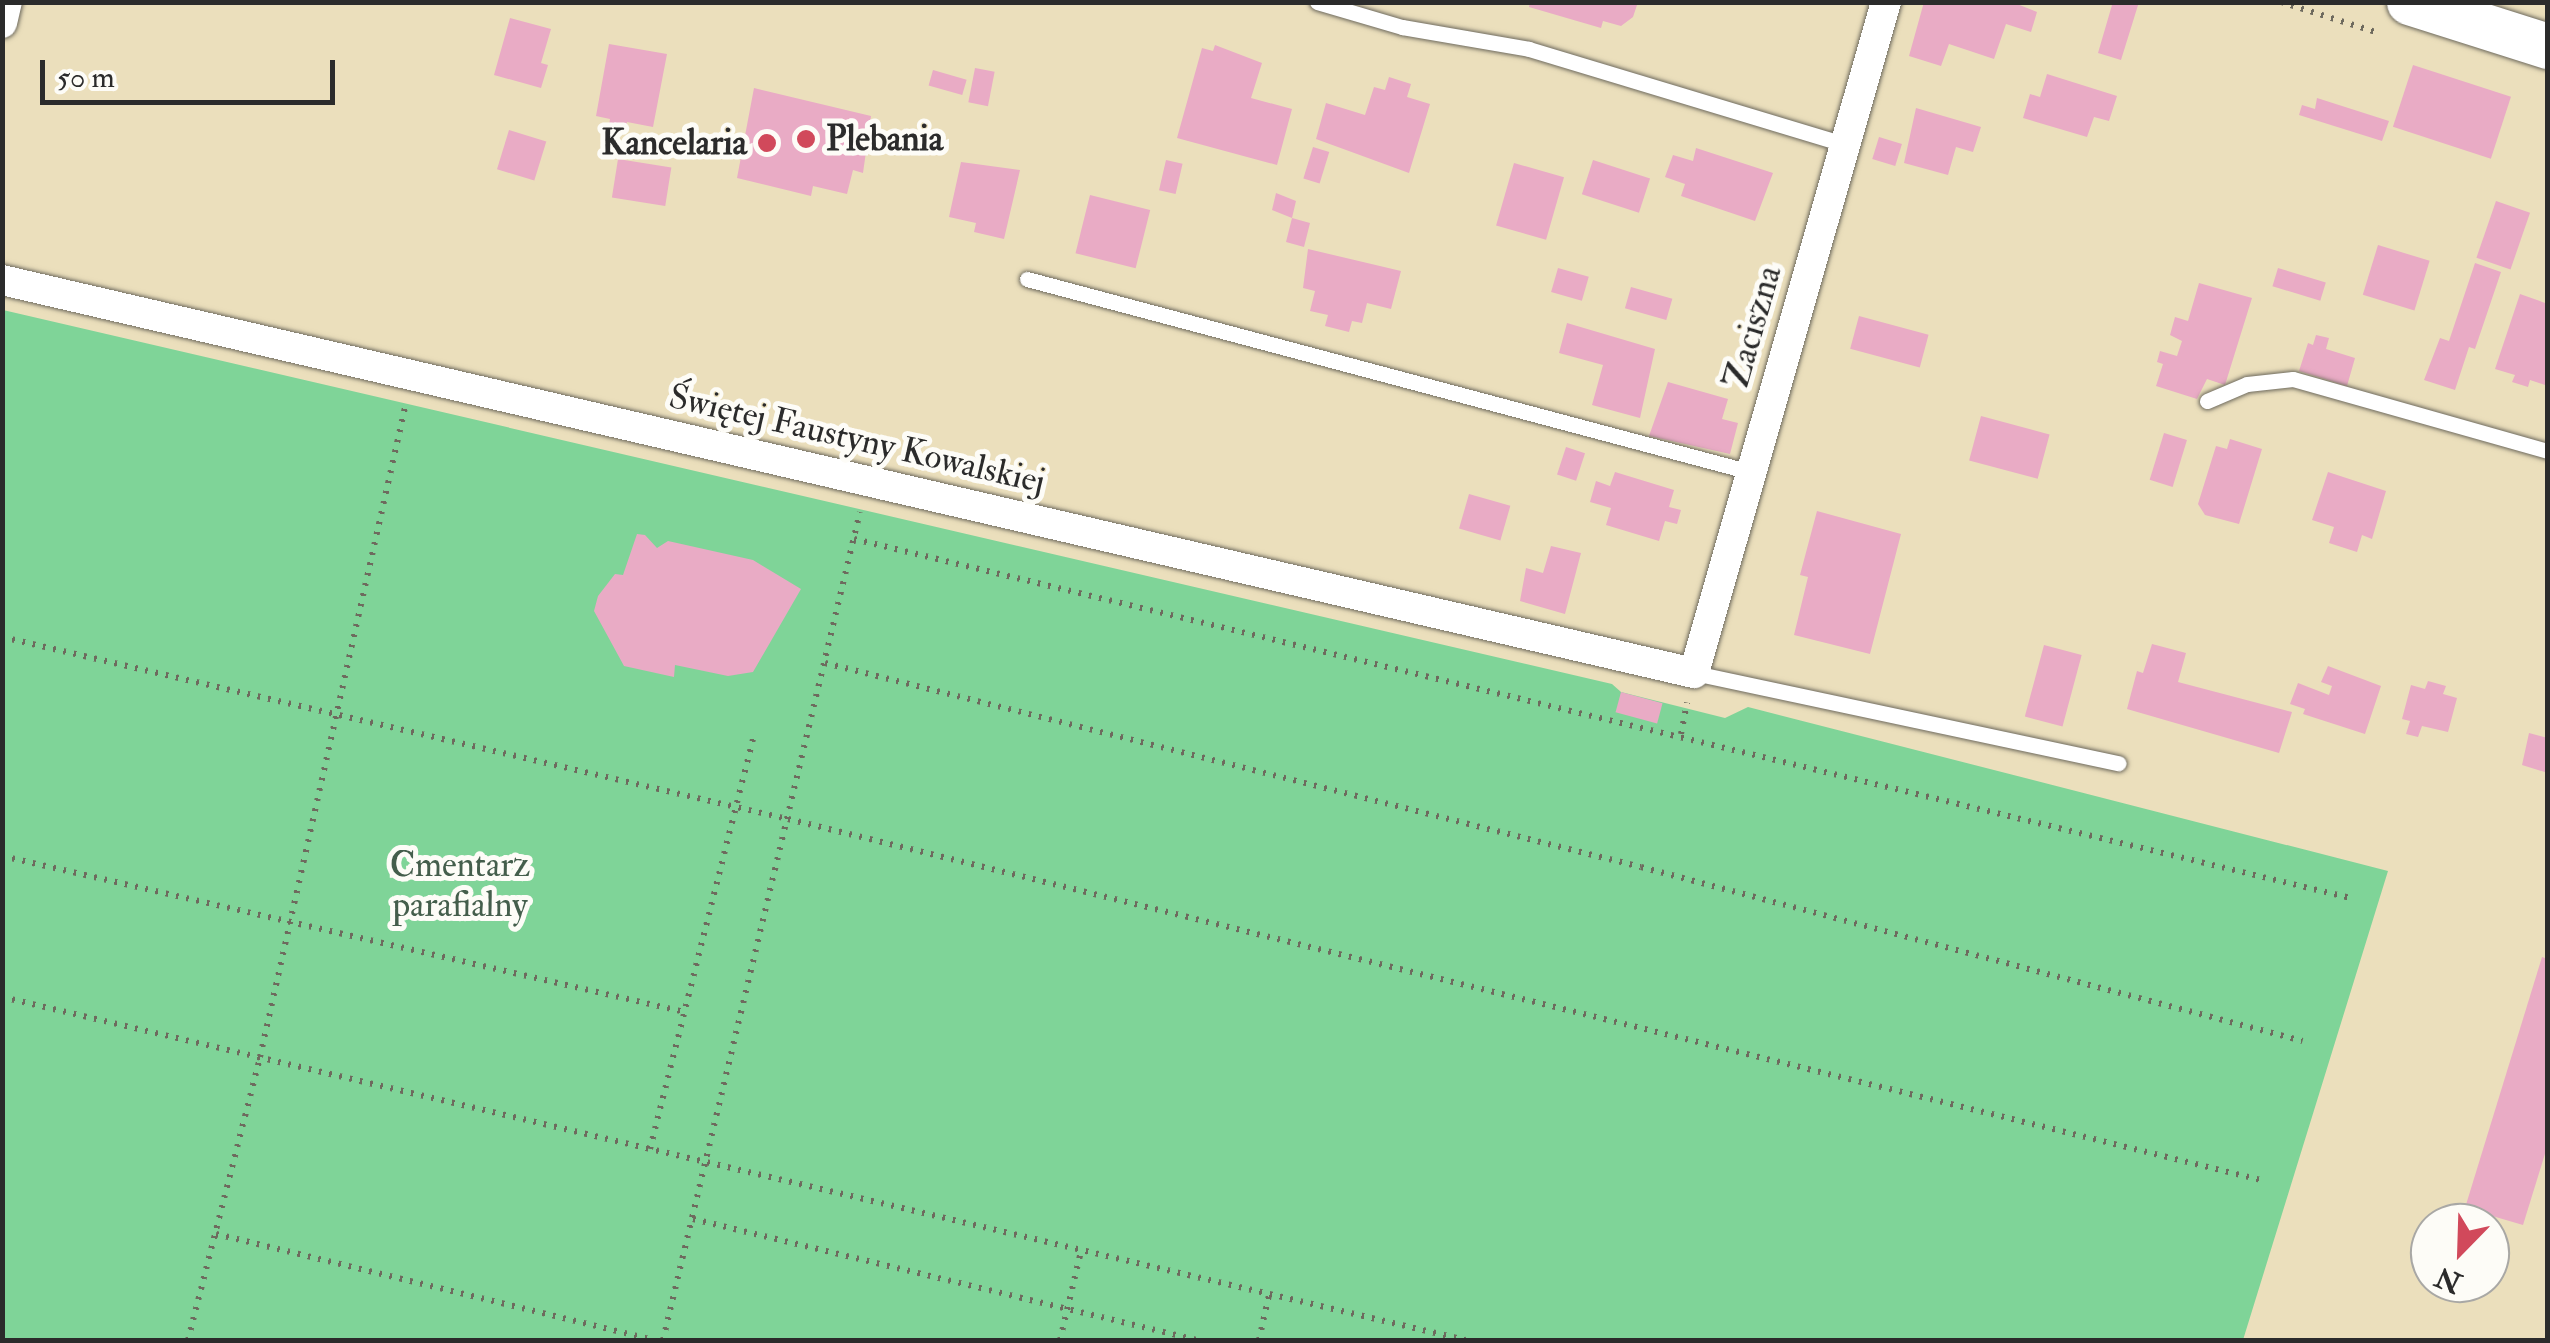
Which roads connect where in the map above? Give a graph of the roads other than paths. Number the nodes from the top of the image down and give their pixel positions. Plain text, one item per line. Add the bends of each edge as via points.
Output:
1 (7, 2) edge
2 (1316, 2) edge
3 (1886, 2) edge
4 (2409, 2) edge
5 (2, 23) edge
6 (2548, 46) edge
7 (1844, 144) junction
8 (1027, 279) dead end
9 (2, 280) edge
10 (2208, 401) dead end
11 (2548, 451) edge
12 (1751, 472) junction
13 (1694, 672) junction
14 (2119, 763) dead end

1 - 5 street
2 - 7 lane via 1402,28 1528,49
3 - 7 street, Zaciszna
4 - 6 main road
7 - 12 street, Zaciszna
8 - 12 lane
9 - 13 street, Świętej Faustyny Kowalskiej
10 - 11 lane via 2246,384 2292,379
12 - 13 street, Zaciszna
13 - 14 lane

